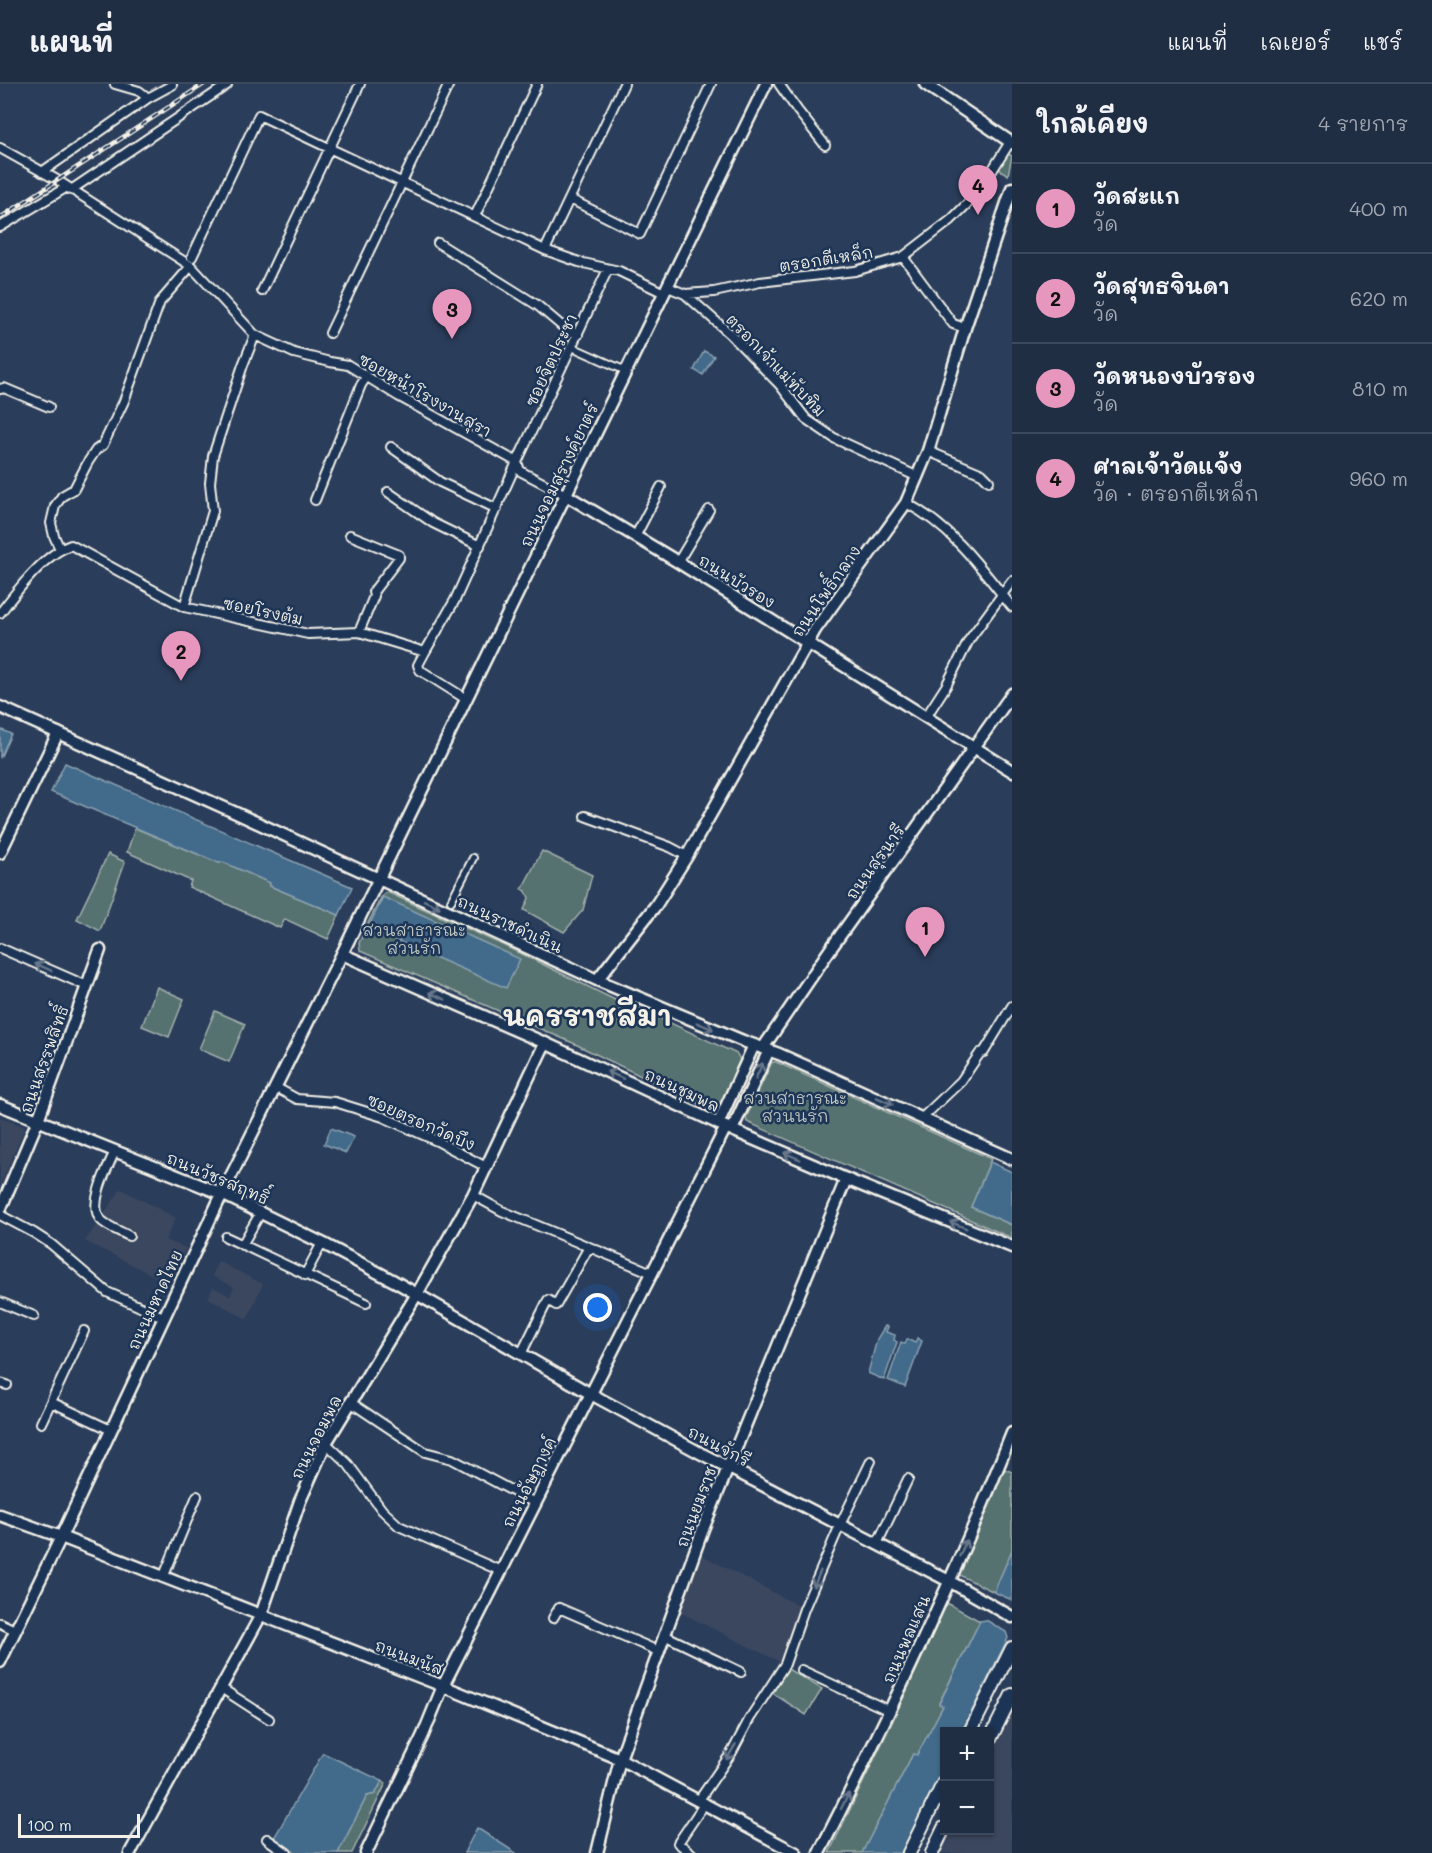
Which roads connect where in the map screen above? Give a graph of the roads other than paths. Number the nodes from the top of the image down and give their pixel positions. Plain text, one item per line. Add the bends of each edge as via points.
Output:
1 (115, 84) edge
2 (173, 84) edge
3 (360, 84) edge
4 (449, 84) edge
5 (537, 84) edge
6 (624, 84) edge
7 (711, 84) edge
8 (766, 84) edge
9 (779, 84) edge
10 (925, 84) edge
11 (227, 86) dead end
12 (148, 98) junction
13 (1011, 143) edge
14 (825, 145) dead end
15 (0, 148) edge
16 (330, 149) junction
17 (42, 172) junction
18 (402, 183) junction
19 (1012, 188) edge
20 (69, 189) junction
21 (570, 199) junction
22 (474, 216) junction
23 (0, 227) edge
24 (438, 243) dead end
25 (545, 250) junction
26 (192, 257) dead end
27 (903, 257) junction
28 (191, 266) junction
29 (608, 269) junction
30 (666, 290) junction
31 (262, 291) dead end
32 (685, 294) junction
33 (965, 328) junction
34 (330, 333) dead end
35 (255, 335) junction
36 (578, 335) junction
37 (572, 347) junction
38 (626, 371) junction
39 (367, 376) junction
40 (0, 389) edge
41 (49, 407) dead end
42 (391, 447) dead end
43 (928, 451) junction
44 (517, 462) junction
45 (918, 477) junction
46 (988, 481) dead end
47 (661, 487) dead end
48 (387, 492) dead end
49 (566, 495) junction
50 (315, 500) dead end
51 (906, 503) junction
52 (497, 509) junction
53 (709, 510) dead end
54 (350, 535) dead end
55 (635, 537) junction
56 (480, 546) junction
57 (60, 549) junction
58 (678, 562) junction
59 (1012, 581) edge
60 (1002, 594) junction
61 (184, 607) junction
62 (1012, 607) edge
63 (0, 613) edge
64 (359, 632) junction
65 (807, 642) junction
66 (425, 652) junction
67 (1012, 694) edge
68 (466, 699) junction
69 (0, 707) edge
70 (926, 717) junction
71 (58, 733) junction
72 (975, 748) junction
73 (1012, 771) edge
74 (585, 816) dead end
75 (0, 853) edge
76 (687, 856) junction
77 (472, 858) dead end
78 (379, 879) junction
79 (452, 901) dead end
80 (0, 948) edge
81 (100, 951) dead end
82 (342, 954) junction
83 (597, 980) junction
84 (87, 986) junction
85 (1012, 1006) edge
86 (545, 1042) junction
87 (762, 1048) junction
88 (275, 1087) junction
89 (0, 1105) edge
90 (922, 1118) junction
91 (38, 1120) junction
92 (725, 1127) junction
93 (115, 1151) junction
94 (1012, 1159) edge
95 (486, 1167) junction
96 (846, 1179) junction
97 (222, 1194) junction
98 (473, 1195) junction
99 (0, 1210) edge
100 (261, 1212) junction
101 (0, 1215) edge
102 (129, 1236) dead end
103 (225, 1238) dead end
104 (322, 1243) junction
105 (242, 1245) junction
106 (590, 1247) junction
107 (1012, 1247) edge
108 (652, 1273) junction
109 (305, 1275) junction
110 (417, 1294) junction
111 (0, 1302) edge
112 (366, 1303) dead end
113 (34, 1316) dead end
114 (163, 1317) junction
115 (84, 1331) dead end
116 (521, 1354) junction
117 (591, 1394) junction
118 (51, 1402) junction
119 (350, 1402) junction
120 (41, 1423) dead end
121 (111, 1430) junction
122 (1012, 1433) edge
123 (326, 1443) junction
124 (871, 1461) dead end
125 (727, 1467) junction
126 (908, 1479) dead end
127 (197, 1496) dead end
128 (536, 1503) junction
129 (0, 1515) edge
130 (840, 1525) junction
131 (61, 1537) junction
132 (877, 1544) junction
133 (501, 1571) junction
134 (163, 1578) junction
135 (949, 1581) junction
136 (261, 1615) junction
137 (1012, 1617) edge
138 (553, 1618) dead end
139 (0, 1623) edge
140 (15, 1630) junction
141 (664, 1635) junction
142 (1012, 1648) edge
143 (658, 1651) junction
144 (0, 1662) edge
145 (801, 1670) dead end
146 (741, 1672) dead end
147 (443, 1686) junction
148 (221, 1688) junction
149 (1012, 1695) edge
150 (890, 1711) junction
151 (269, 1719) dead end
152 (972, 1727) edge
153 (994, 1731) edge
154 (620, 1759) junction
155 (940, 1792) edge
156 (702, 1802) junction
157 (941, 1835) edge
158 (267, 1839) dead end
159 (130, 1853) edge
160 (287, 1853) edge
161 (366, 1853) edge
162 (597, 1853) edge
163 (691, 1853) edge
164 (796, 1853) edge
165 (819, 1853) edge
166 (909, 1853) edge
167 (932, 1853) edge

1 - 12 street
2 - 12 street
3 - 16 street
4 - 18 street
5 - 22 street
6 - 21 street
7 - 21 street via 640,234
8 - 30 street, ถนนจอมสุรางค์ยาตร์
9 - 14 street
10 - 13 street
11 - 20 street
12 - 17 street
13 - 27 street, ตรอกตีเหล็ก via 978,193 951,220
15 - 17 street, ซอยหน้าโรงงานสุรา
16 - 18 street, ตรอกตีเหล็ก
16 - 26 street, ตรอกตีเหล็ก via 259,115
16 - 31 street
17 - 20 street, ซอยหน้าโรงงานสุรา
18 - 22 street, ตรอกตีเหล็ก
18 - 34 street
19 - 33 street, ถนนโพธิ์กลาง
20 - 23 street
20 - 28 street, ซอยหน้าโรงงานสุรา
21 - 25 street
22 - 25 street, ตรอกตีเหล็ก
24 - 36 street
25 - 29 street, ตรอกตีเหล็ก
27 - 32 street, ตรอกตีเหล็ก via 855,271
27 - 33 street via 953,324
28 - 35 street, ซอยหน้าโรงงานสุรา
28 - 57 street via 160,302 103,445 87,462 74,489 55,506 51,523
29 - 30 street, ตรอกตีเหล็ก
29 - 36 street, ซอยจิตประชา
30 - 32 street, ตรอกตีเหล็ก
30 - 38 street, ถนนจอมสุรางค์ยาตร์
32 - 45 street, ตรอกเจ้าแม่ทับทิม via 780,384 806,419 834,438
33 - 43 street, ถนนโพธิ์กลาง
35 - 39 street, ซอยหน้าโรงงานสุรา via 294,353 348,365
35 - 61 street via 213,456 213,511
36 - 37 street, ซอยจิตประชา
37 - 38 street
37 - 44 street, ซอยจิตประชา
38 - 49 street, ถนนจอมสุรางค์ยาตร์
39 - 44 street, ซอยหน้าโรงงานสุรา
39 - 50 street
40 - 41 street
42 - 52 street via 440,482
43 - 45 street, ถนนโพธิ์กลาง
43 - 46 street via 982,474
44 - 49 street, ซอยหน้าโรงงานสุรา via 520,471
44 - 52 street
45 - 51 street, ถนนโพธิ์กลาง
47 - 55 street
48 - 56 street via 433,523
49 - 55 street, ถนนบัวรอง
49 - 68 street, ถนนจอมสุรางค์ยาตร์
51 - 60 street via 941,526
51 - 65 street, ถนนโพธิ์กลาง
52 - 56 street
53 - 58 street
54 - 64 street via 399,555 374,592
55 - 58 street, ถนนบัวรอง
56 - 66 street
57 - 61 street, ซอยโรงต้ม via 72,545
57 - 63 street via 22,585
58 - 65 street, ถนนบัวรอง
59 - 60 street
60 - 62 street
60 - 70 street via 969,640
61 - 64 street, ซอยโรงต้ม via 301,633
64 - 66 street, ซอยโรงต้ม
65 - 70 street, ถนนบัวรอง
65 - 76 street, ถนนโพธิ์กลาง
66 - 68 street via 418,665 420,670
67 - 72 street, ถนนสุรนารี
68 - 78 street, ถนนจอมสุรางค์ยาตร์
69 - 71 street, ถนนราชดำเนิน
70 - 72 street, ถนนบัวรอง
71 - 75 street
71 - 78 street, ถนนราชดำเนิน
72 - 73 street, ถนนบัวรอง
72 - 87 street, ถนนสุรนารี
74 - 76 street
76 - 83 street, ถนนโพธิ์กลาง via 656,905
77 - 79 street
78 - 82 street, ถนนจอมสุรางค์ยาตร์
78 -> 83 street, ถนนราชดำเนิน
84 -> 80 street
81 - 84 street, ถนนสรรพสิทธิ์
86 -> 82 street, ถนนชุมพล
82 - 88 street, ถนนมหาดไทย
83 -> 87 street, ถนนราชดำเนิน
84 - 91 street, ถนนสรรพสิทธิ์
85 - 90 street via 961,1081
92 -> 86 street, ถนนชุมพล
86 - 95 street, ถนนจอมพล
87 -> 90 street, ถนนราชดำเนิน
92 -> 87 street
87 - 92 street
88 - 95 street, ซอยตรอกวัดบึง via 297,1099 334,1102 383,1117
88 - 97 street, ถนนมหาดไทย
89 - 91 street, ถนนวัชรสฤทธิ์
90 - 94 street, ถนนราชดำเนิน
91 - 93 street, ถนนวัชรสฤทธิ์
91 - 99 street, ถนนสรรพสิทธิ์
96 -> 92 street, ถนนชุมพล
92 - 108 street, ถนนอัษฎางค์
93 - 97 street, ถนนวัชรสฤทธิ์
93 - 102 street via 100,1184 96,1209 105,1224
95 - 98 street, ถนนจอมพล
107 -> 96 street, ถนนชุมพล
96 - 125 street, ถนนยมราช
97 - 100 street, ถนนวัชรสฤทธิ์
97 - 114 street, ถนนมหาดไทย
98 - 106 street
98 - 110 street, ถนนจอมพล
100 - 104 street, ถนนวัชรสฤทธิ์
100 - 105 street
101 - 114 street via 51,1244 107,1292
103 - 105 street
104 - 109 street
104 - 110 street, ถนนวัชรสฤทธิ์
105 - 109 street
106 - 108 street
106 - 116 street via 556,1305 548,1300
108 - 117 street, ถนนอัษฎางค์
109 - 112 street
110 - 116 street, ถนนจักรี
110 - 119 street, ถนนจอมพล
111 - 113 street
114 - 121 street, ถนนมหาดไทย
115 - 118 street
116 - 117 street, ถนนจักรี
117 - 125 street, ถนนจักรี
117 - 128 street, ถนนอัษฎางค์
118 - 120 street
118 - 121 street
119 - 123 street, ถนนจอมพล
119 - 128 street via 425,1452 452,1459
121 - 131 street, ถนนมหาดไทย
135 -> 122 street, ถนนพลแสน
123 - 133 street via 399,1526
123 - 136 street, ถนนจอมพล via 300,1501
124 - 130 street
125 - 130 street, ถนนจักรี
125 - 141 street, ถนนยมราช
126 - 132 street
127 - 134 street
128 - 133 street, ถนนอัษฎางค์
129 - 131 street, ถนนมนัส
130 - 132 street, ถนนจักรี
130 -> 156 street via 785,1664
131 - 134 street, ถนนมนัส
131 - 140 street, ถนนมหาดไทย
132 - 135 street, ถนนจักรี
133 - 147 street, ถนนอัษฎางค์
134 - 136 street, ถนนมนัส
135 - 137 street, ถนนจักรี
135 - 150 street, ถนนพลแสน
136 - 147 street, ถนนมนัส
136 - 148 street, ถนนจอมพล
138 - 143 street via 559,1608
139 - 140 street
140 - 144 street, ถนนมหาดไทย
141 - 143 street, ถนนยมราช
141 - 146 street
142 - 152 main road
143 - 154 street, ถนนยมราช
145 - 150 street
147 - 154 street, ถนนมนัส
147 - 161 street, ถนนอัษฎางค์
148 - 151 street
148 - 159 street, ถนนจอมพล
149 - 153 main road
165 -> 150 street, ถนนพลแสน
154 - 156 street, ถนนมนัส
154 - 162 street, ถนนยมราช
155 - 166 main road
156 - 163 street via 678,1843
156 - 164 street, ถนนมนัส
157 - 167 main road
158 - 160 street

